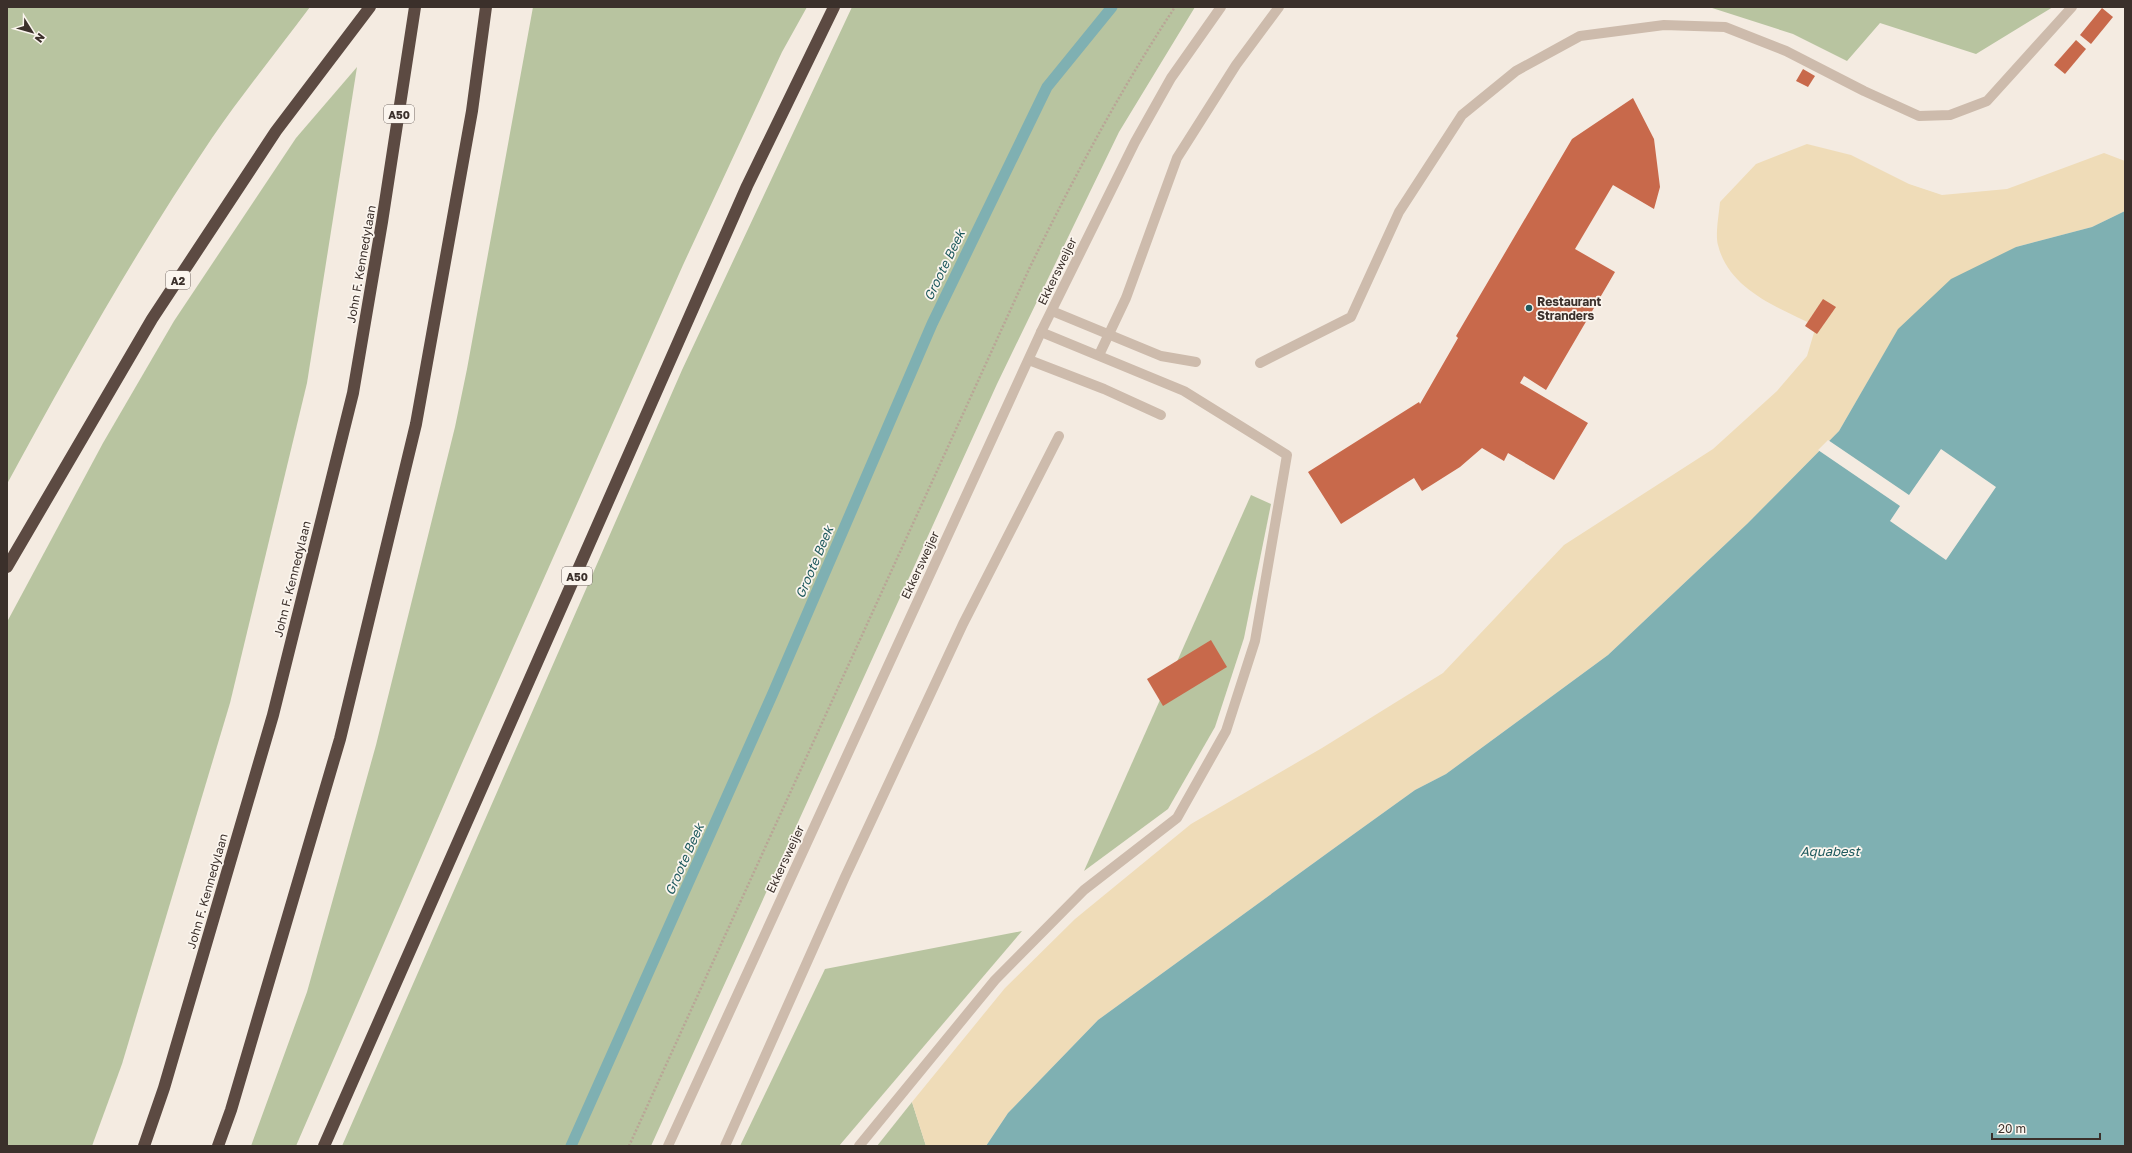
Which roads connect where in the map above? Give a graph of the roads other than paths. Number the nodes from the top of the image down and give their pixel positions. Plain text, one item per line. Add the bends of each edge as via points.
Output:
1 (370, 7) edge
2 (415, 7) edge
3 (486, 7) edge
4 (834, 7) edge
5 (1221, 7) edge
6 (1279, 7) edge
7 (2072, 7) edge
8 (1052, 311) junction
9 (1041, 332) junction
10 (1109, 334) junction
11 (1099, 355) junction
12 (1029, 360) junction
13 (1196, 362) dead end
14 (1260, 363) dead end
15 (1161, 415) dead end
16 (1059, 436) dead end
17 (7, 567) edge
18 (144, 1146) edge
19 (218, 1146) edge
20 (324, 1146) edge
21 (668, 1146) edge
22 (725, 1146) edge
23 (859, 1146) edge

1 - 17 highway, A2 via 276,131 152,318
2 - 18 highway, John F. Kennedylaan / A50 via 353,393 273,715 164,1088
3 - 19 highway via 472,111 416,424 342,732 231,1110
4 - 20 highway, A50 via 747,186
5 - 8 street, Ekkersweijer via 1171,78 1135,142
6 - 10 street via 1236,65 1177,158 1126,298
7 - 14 street via 1987,101 1950,116 1919,116 1786,52 1725,27 1664,25 1580,36 1516,71 1462,116 1399,212 1351,317
8 - 9 street, Ekkersweijer
8 - 10 street
9 - 11 street
9 - 12 street, Ekkersweijer
10 - 11 street
10 - 13 street via 1162,356
11 - 23 street via 1184,391 1287,455 1255,641 1226,731 1177,818 1084,890 995,980
12 - 15 street via 1104,389
12 - 21 street, Ekkersweijer
16 - 22 street via 960,631 842,884

